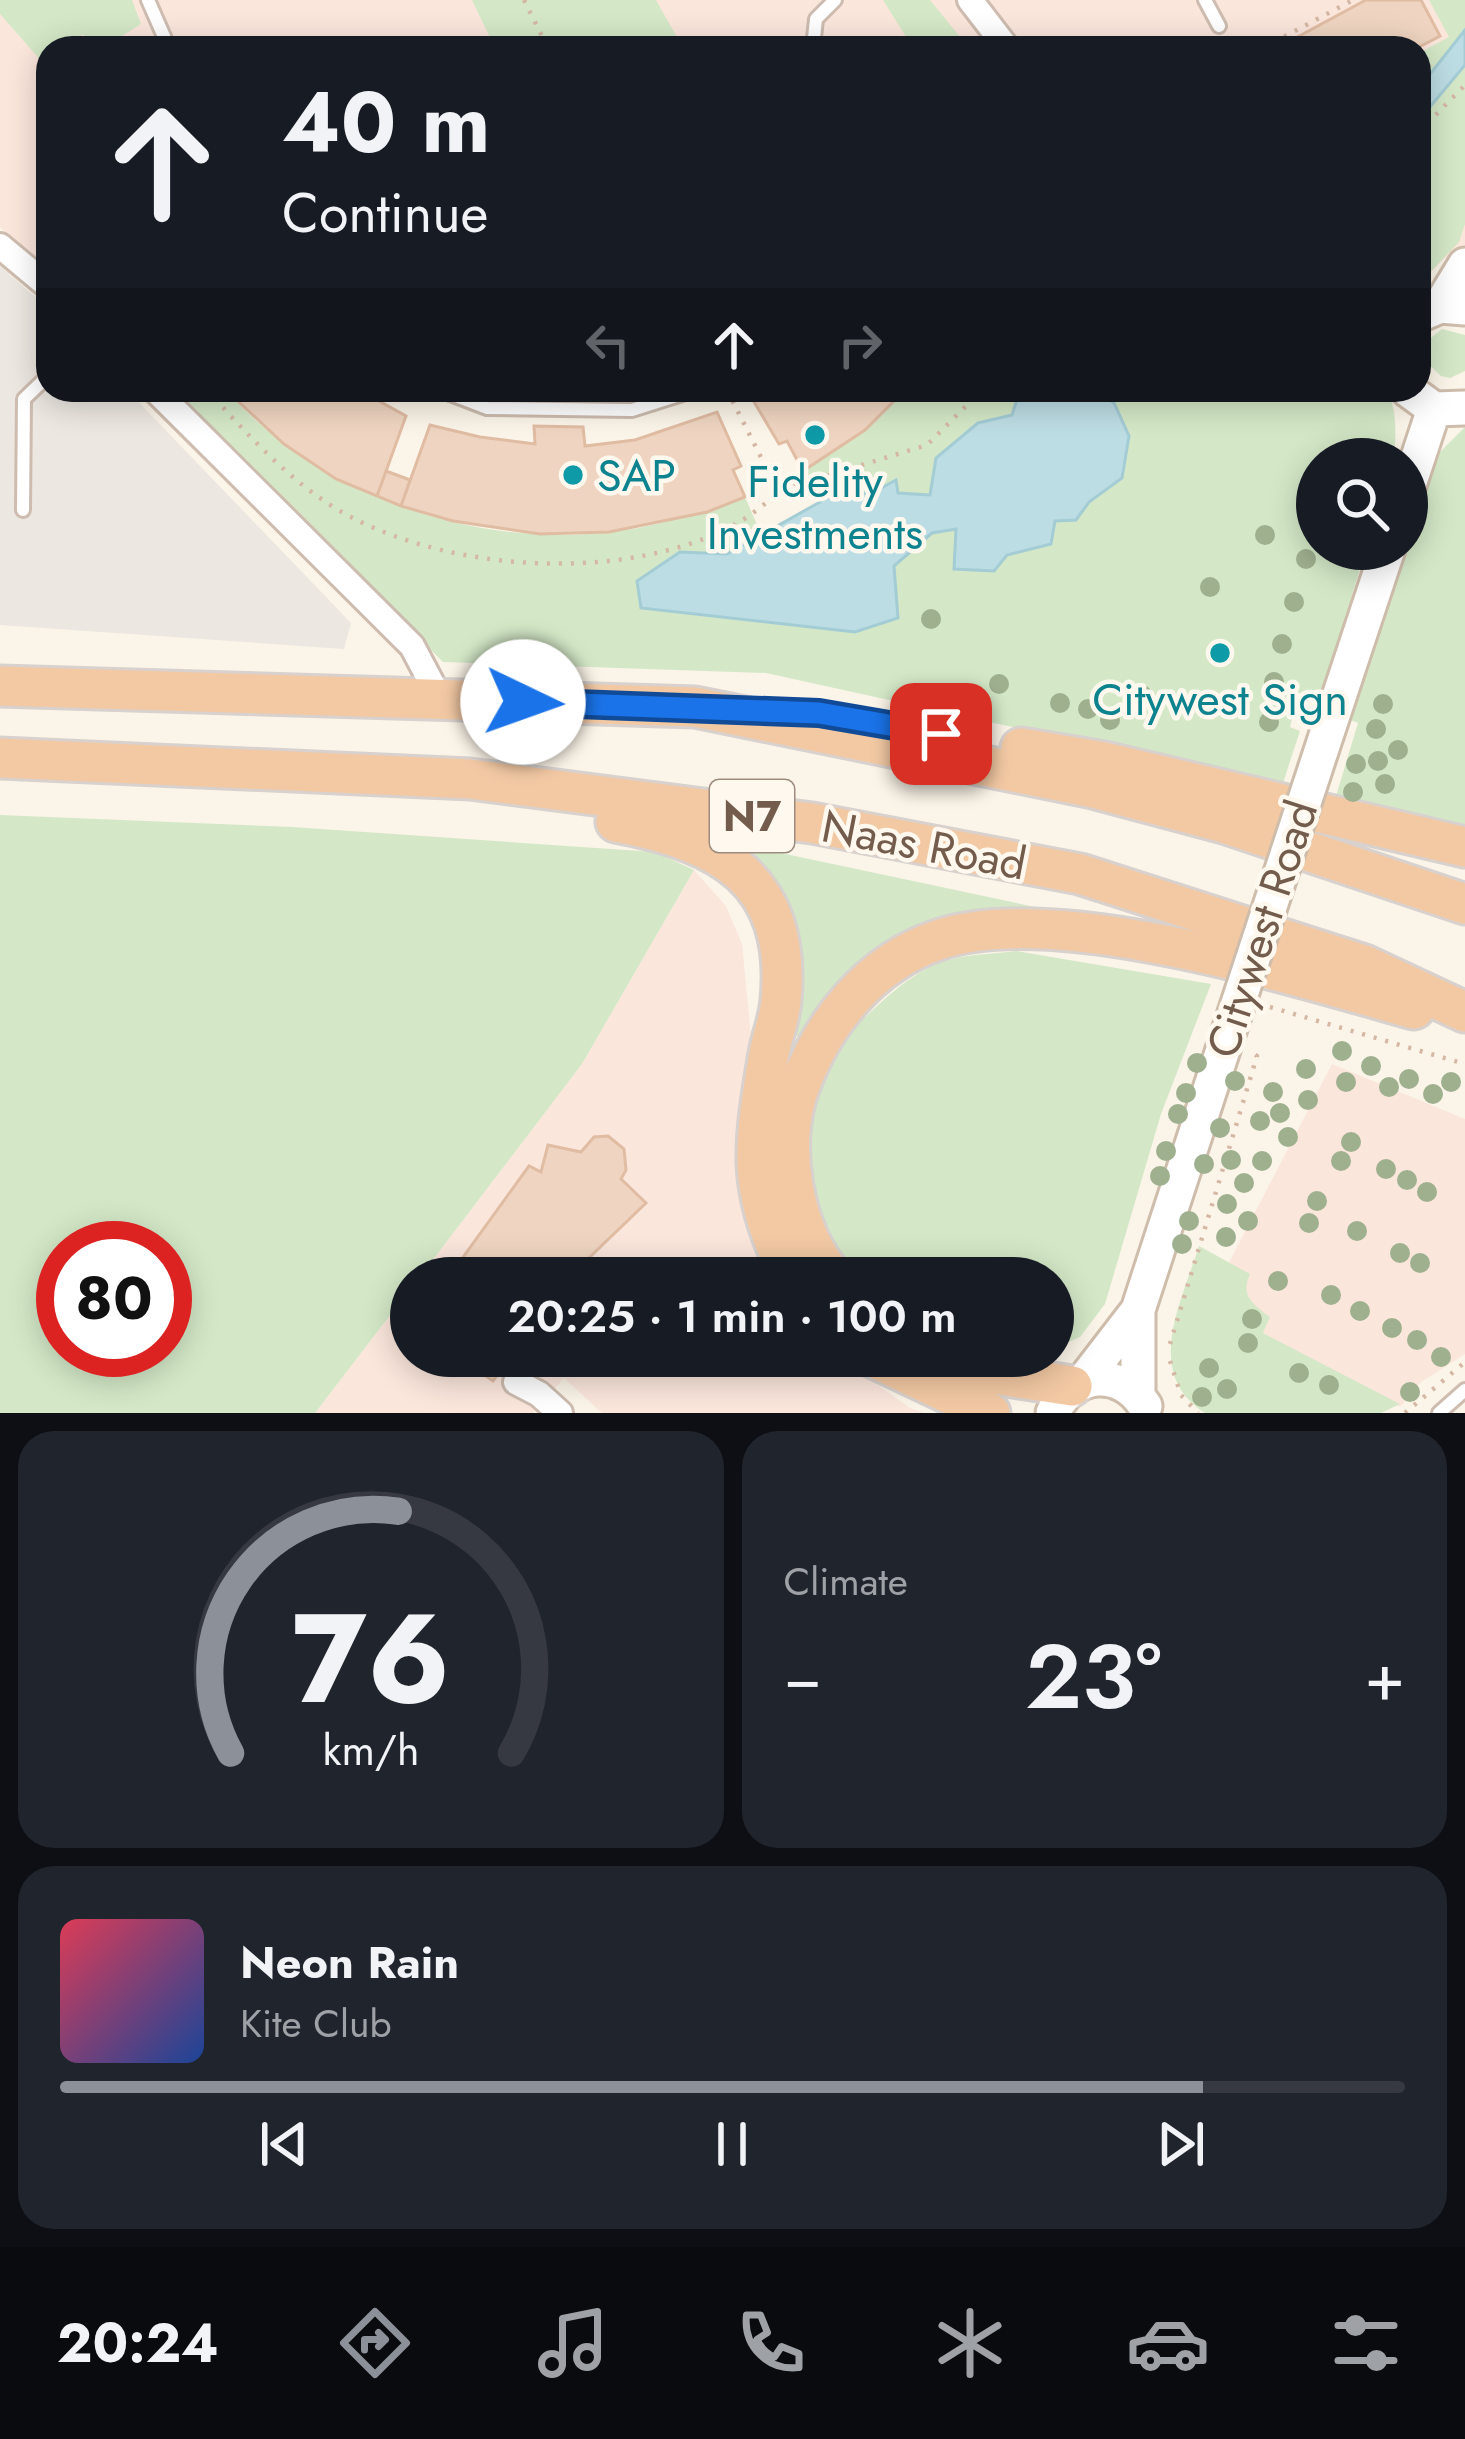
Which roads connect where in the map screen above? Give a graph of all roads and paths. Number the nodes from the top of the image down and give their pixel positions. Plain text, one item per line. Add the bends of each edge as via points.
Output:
1 (148, 0) edge
2 (524, 0) edge
3 (836, 0) edge
4 (970, 0) edge
5 (1204, 0) edge
6 (1353, 0) edge
7 (1219, 26) dead end
8 (164, 36) edge
9 (542, 36) edge
10 (814, 36) edge
11 (998, 36) edge
12 (1286, 36) edge
13 (1465, 85) edge
14 (1431, 120) edge
15 (0, 246) edge
16 (1465, 265) edge
17 (36, 276) edge
18 (1441, 310) edge
19 (36, 388) edge
20 (167, 402) edge
21 (218, 402) edge
22 (471, 402) edge
23 (657, 402) edge
24 (733, 402) edge
25 (970, 402) edge
26 (1436, 402) edge
27 (1424, 438) edge
28 (779, 493) junction
29 (23, 510) dead end
30 (1381, 570) edge
31 (0, 686) edge
32 (439, 697) junction
33 (695, 707) junction
34 (6, 758) edge
35 (1465, 847) edge
36 (1465, 904) edge
37 (1270, 1007) dead end
38 (1465, 1012) edge
39 (1465, 1023) edge
40 (1248, 1050) dead end
41 (1465, 1064) edge
42 (780, 1257) edge
43 (819, 1257) edge
44 (1138, 1310) junction
45 (1465, 1362) edge
46 (914, 1377) edge
47 (1004, 1377) edge
48 (516, 1382) dead end
49 (1465, 1390) edge
50 (1070, 1393) edge
51 (1145, 1407) edge
52 (560, 1413) edge
53 (990, 1413) edge
54 (1198, 1413) edge
55 (1405, 1413) edge
56 (1439, 1413) edge

1 - 8 lane
2 - 9 path
3 - 10 lane via 816,19
4 - 11 street
5 - 7 lane
6 - 12 path
13 - 14 path
15 - 17 street
16 - 18 main road
19 - 29 lane via 24,399
20 - 32 street via 412,646
21 - 28 path via 268,456 349,516 422,545 494,559 591,565 670,549 734,525
22 - 23 lane via 632,410
24 - 28 path
25 - 28 path via 927,445 805,477
26 - 27 main road
30 - 44 main road, Citywest Road, bridge
31 - 32 highway, Naas Road / N7
32 - 33 highway, Naas Road / N7
33 - 35 highway, N7 via 819,713 1104,762
33 - 36 highway, Naas Road / N7 via 1093,788
34 - 38 highway, Naas Road / N7 via 470,779 812,824 1080,874 1364,965
34 - 42 highway, N7 via 589,818 666,831 711,849 745,872 779,938 781,1003 757,1162
37 - 41 path
39 - 43 highway via 1162,945 1027,928 938,940 867,981 812,1053 795,1099 790,1154 799,1217
40 - 54 path via 1258,1057 1168,1350 1181,1395
44 - 50 main road, Citywest Road
44 - 51 main road, Citywest Road
45 - 55 path
46 - 53 highway
47 - 50 highway
48 - 52 street
49 - 56 lane
50 - 51 main road via 1113,1379

